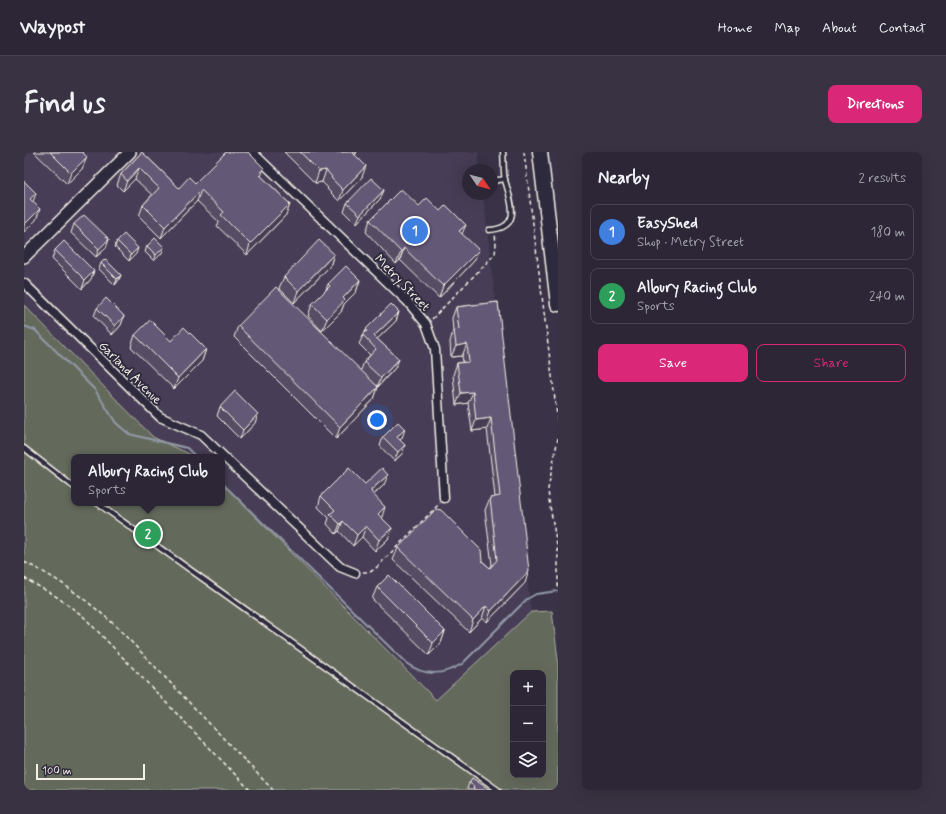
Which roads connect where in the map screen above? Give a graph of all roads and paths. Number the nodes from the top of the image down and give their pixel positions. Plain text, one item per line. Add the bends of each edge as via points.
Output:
1 (130, 152) edge
2 (252, 152) edge
3 (503, 152) edge
4 (524, 152) edge
5 (540, 152) edge
6 (505, 179) junction
7 (498, 180) edge
8 (489, 230) dead end
9 (494, 230) junction
10 (24, 257) edge
11 (24, 283) edge
12 (558, 304) edge
13 (436, 315) dead end
14 (558, 424) edge
15 (558, 438) edge
16 (24, 448) edge
17 (221, 454) edge
18 (225, 458) edge
19 (71, 485) edge
20 (444, 498) joint
21 (101, 506) edge
22 (24, 562) edge
23 (355, 573) joint
24 (24, 578) edge
25 (557, 581) edge
26 (558, 589) edge
27 (250, 790) edge
28 (273, 790) edge
29 (498, 790) edge

1 - 10 street
2 - 20 street, Metry Street via 408,301 426,324 436,349
3 - 6 lane
4 - 14 path
5 - 12 highway
6 - 7 lane
6 - 9 lane via 513,208 512,216 506,225
8 - 9 lane
9 - 13 path via 495,254
11 - 17 street, Garland Avenue via 160,417 201,435
15 - 25 path via 548,489 558,552
16 - 19 lane
18 - 23 street, Garland Avenue via 340,567
20 - 23 path via 375,569
21 - 29 lane
22 - 28 path via 65,585 117,627
24 - 27 path via 83,616
25 - 26 path

